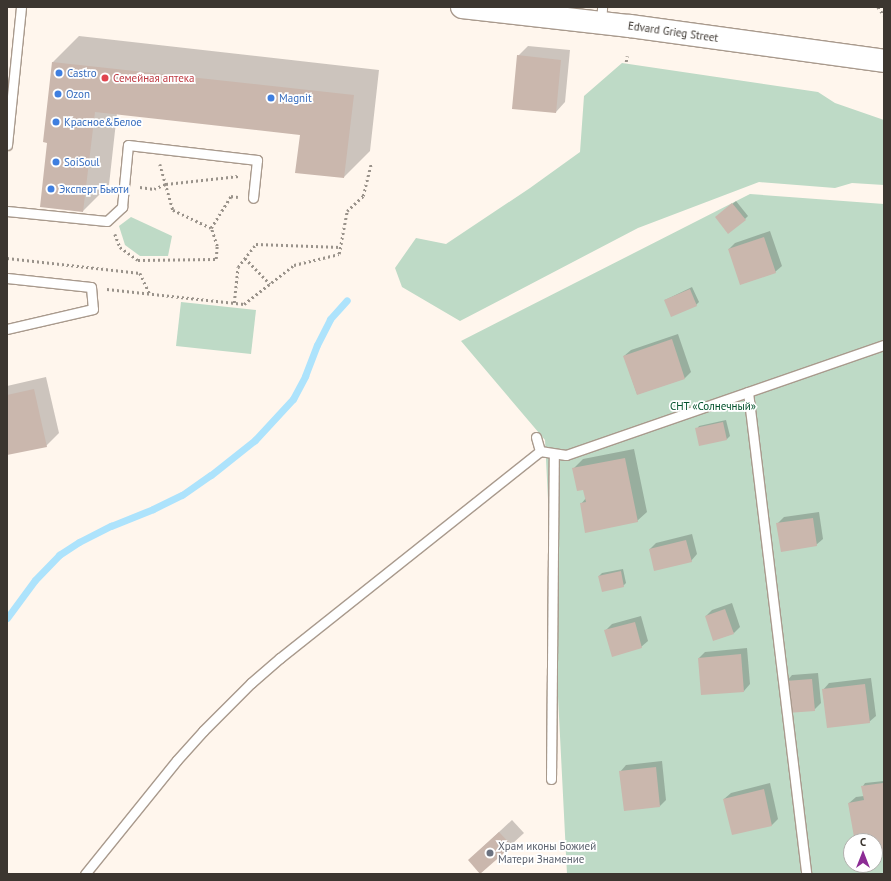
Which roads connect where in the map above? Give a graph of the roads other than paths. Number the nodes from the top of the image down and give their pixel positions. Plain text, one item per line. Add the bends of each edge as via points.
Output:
1 (21, 7) edge
2 (462, 7) edge
3 (601, 15) edge
4 (884, 61) edge
5 (7, 145) edge
6 (253, 198) dead end
7 (7, 211) edge
8 (7, 278) edge
9 (7, 329) edge
10 (884, 345) edge
11 (748, 392) junction
12 (536, 436) dead end
13 (540, 451) junction
14 (554, 454) junction
15 (551, 779) dead end
16 (85, 874) edge
17 (806, 874) edge

1 - 5 lane
2 - 3 street, Edvard Grieg Street
3 - 4 street, Edvard Grieg Street
6 - 7 lane via 257,160 128,145 122,207 107,221
8 - 9 lane via 91,287 93,309
10 - 11 lane
11 - 14 lane via 566,456
11 - 17 lane
12 - 13 lane
13 - 14 lane
13 - 16 lane via 251,683 177,760
14 - 15 lane

